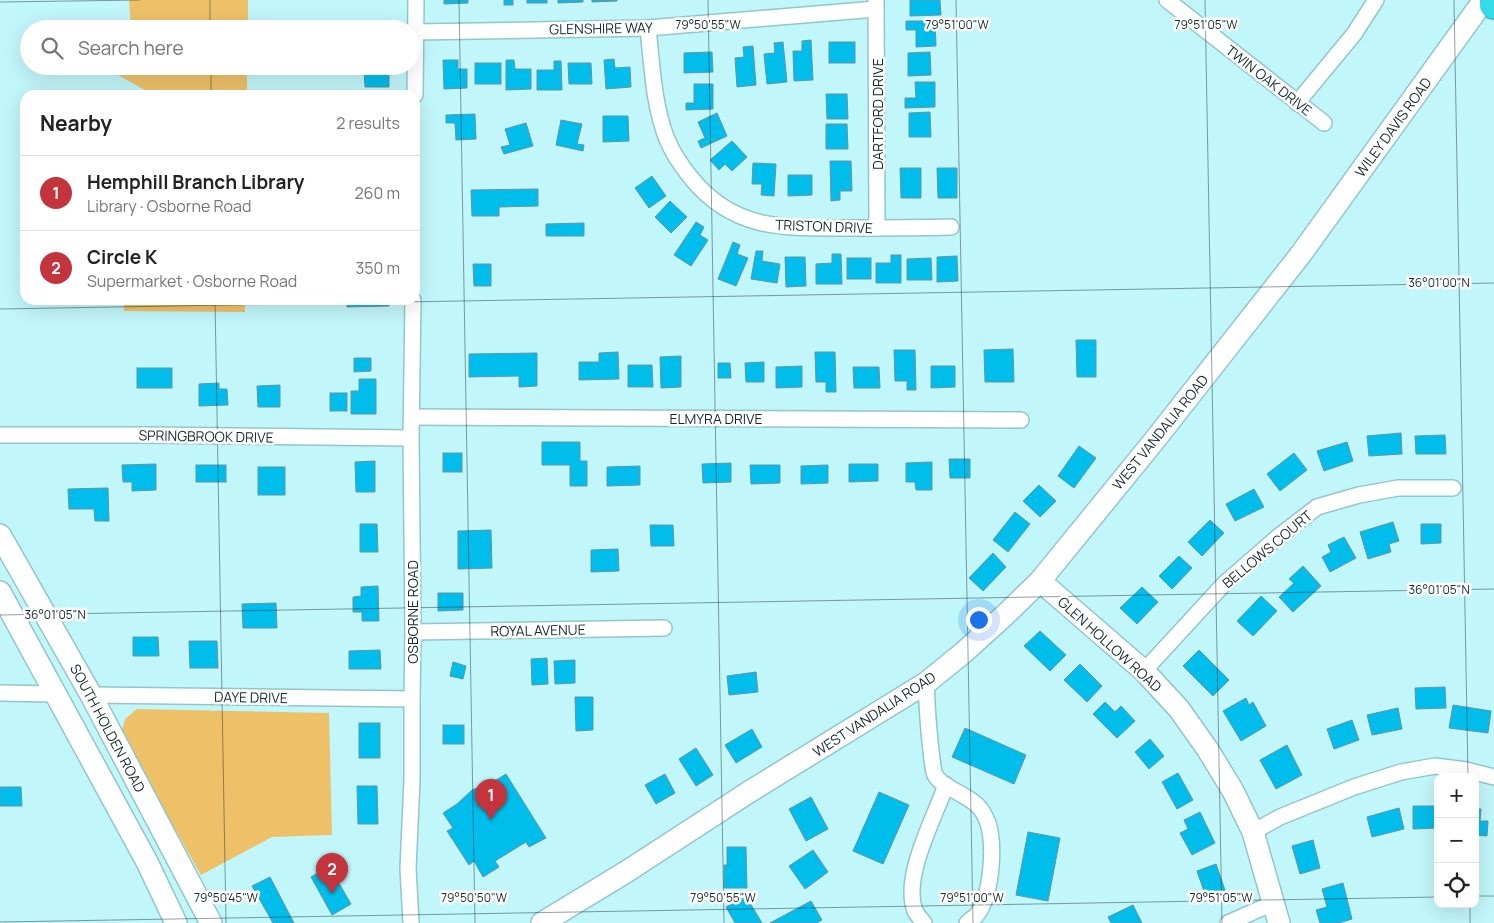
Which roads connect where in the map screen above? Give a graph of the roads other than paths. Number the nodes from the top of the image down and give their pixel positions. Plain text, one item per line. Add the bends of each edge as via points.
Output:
1 (416, 0) edge
2 (1167, 0) edge
3 (1376, 0) edge
4 (1484, 0) edge
5 (1494, 0) edge
6 (876, 4) edge
7 (1494, 5) edge
8 (416, 20) edge
9 (648, 28) junction
10 (420, 32) edge
11 (415, 75) edge
12 (415, 90) edge
13 (1297, 102) junction
14 (1324, 124) dead end
15 (951, 227) dead end
16 (878, 228) junction
17 (1301, 254) joint
18 (413, 305) edge
19 (412, 417) junction
20 (1021, 420) dead end
21 (0, 435) edge
22 (411, 438) junction
23 (1453, 488) dead end
24 (0, 535) edge
25 (1040, 581) junction
26 (0, 592) edge
27 (664, 628) dead end
28 (413, 632) junction
29 (1144, 671) junction
30 (926, 684) junction
31 (0, 693) edge
32 (55, 694) junction
33 (91, 694) junction
34 (412, 699) junction
35 (1494, 777) edge
36 (946, 786) junction
37 (1253, 832) junction
38 (1276, 913) edge
39 (176, 923) edge
40 (211, 923) edge
41 (410, 923) edge
42 (542, 923) edge
43 (924, 923) edge
44 (967, 923) edge
45 (1228, 923) edge

1 - 8 street
2 - 13 street, TWIN OAK DRIVE
3 - 13 street via 1354,34
4 - 17 main road, WILEY DAVIS ROAD
5 - 7 highway
6 - 9 street, GLENSHIRE WAY
6 - 16 street, DARTFORD DRIVE
9 - 10 street, GLENSHIRE WAY
9 - 16 street, TRISTON DRIVE via 655,96 666,138 702,192 744,219 774,226
11 - 12 street
13 - 14 street, TWIN OAK DRIVE
15 - 16 street, TRISTON DRIVE
17 - 25 main road, WEST VANDALIA ROAD
18 - 19 street, OSBORNE ROAD
19 - 20 street, ELMYRA DRIVE
19 - 22 street, OSBORNE ROAD
21 - 22 street, SPRINGBROOK DRIVE
22 - 28 street, OSBORNE ROAD
23 - 29 street, BELLOWS COURT via 1398,488 1317,507 1224,584
24 - 33 main road, SOUTH HOLDEN ROAD
25 - 29 main road, GLEN HOLLOW ROAD
25 - 30 main road, WEST VANDALIA ROAD
26 - 32 main road
27 - 28 street, ROYAL AVENUE
28 - 34 street, OSBORNE ROAD
29 - 37 main road, GLEN HOLLOW ROAD via 1179,709 1208,750
30 - 36 street via 934,775
30 - 42 main road, WEST VANDALIA ROAD
31 - 32 street
32 - 39 main road via 147,862
33 - 34 street, DAYE DRIVE
33 - 40 main road, SOUTH HOLDEN ROAD
34 - 41 street, OSBORNE ROAD
35 - 37 street via 1435,766 1401,772 1354,787 1280,817
36 - 43 street via 911,882 915,913
36 - 44 street via 978,806 988,821 991,862 986,892 976,915
37 - 38 main road, GLEN HOLLOW ROAD
38 - 45 street

